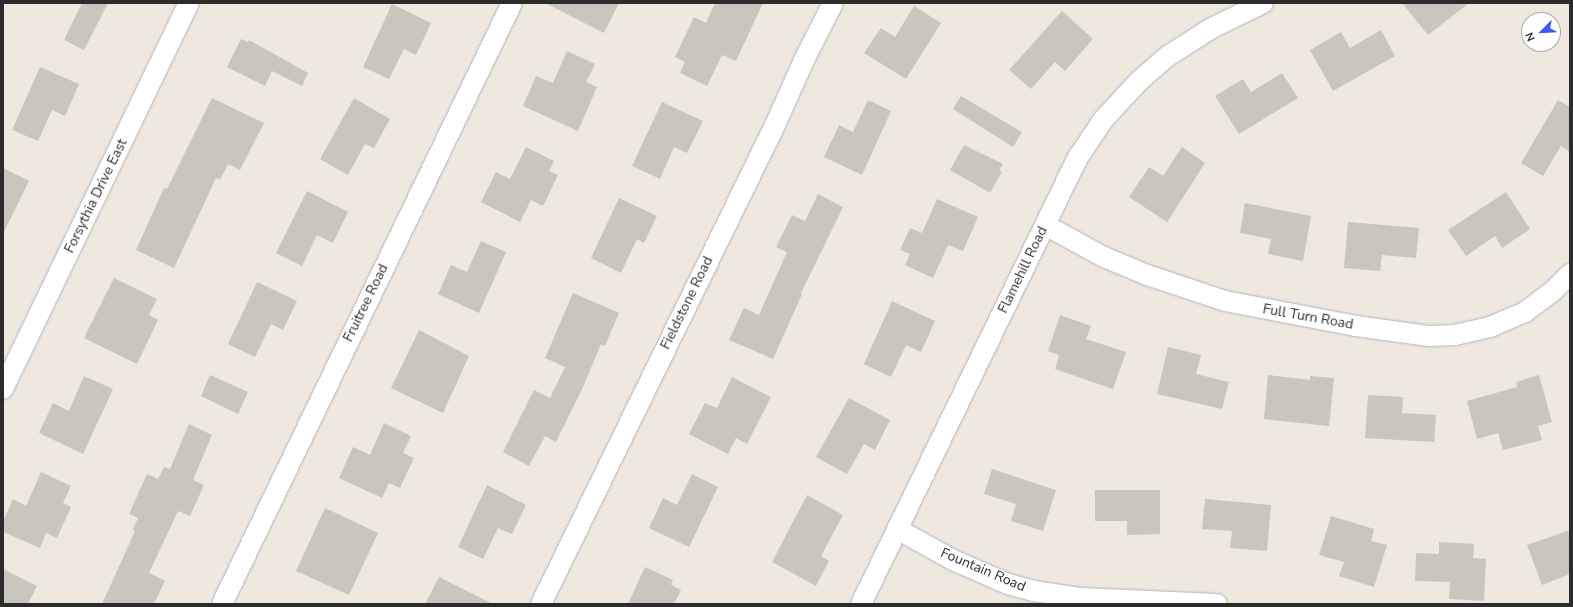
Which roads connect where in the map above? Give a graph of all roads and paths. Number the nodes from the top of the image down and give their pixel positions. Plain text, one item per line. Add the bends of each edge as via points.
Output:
1 (189, 3) edge
2 (512, 3) edge
3 (833, 3) edge
4 (1263, 3) edge
5 (1045, 225) junction
6 (1570, 274) edge
7 (3, 390) edge
8 (896, 529) junction
9 (222, 604) edge
10 (541, 604) edge
11 (861, 604) edge
12 (1217, 604) edge

1 - 7 street, Forsythia Drive East
2 - 9 street, Fruitree Road
3 - 10 street, Fieldstone Road
4 - 5 street, Flamehill Road via 1210,29 1168,56 1139,80 1103,120 1079,156
5 - 6 street, Full Turn Road via 1104,257 1147,275 1225,301 1356,326 1429,336 1469,332 1490,327 1518,315 1553,291
5 - 8 street, Flamehill Road
8 - 11 street, Flamehill Road
8 - 12 street, Fountain Road via 953,560 1008,584 1034,591 1080,598

